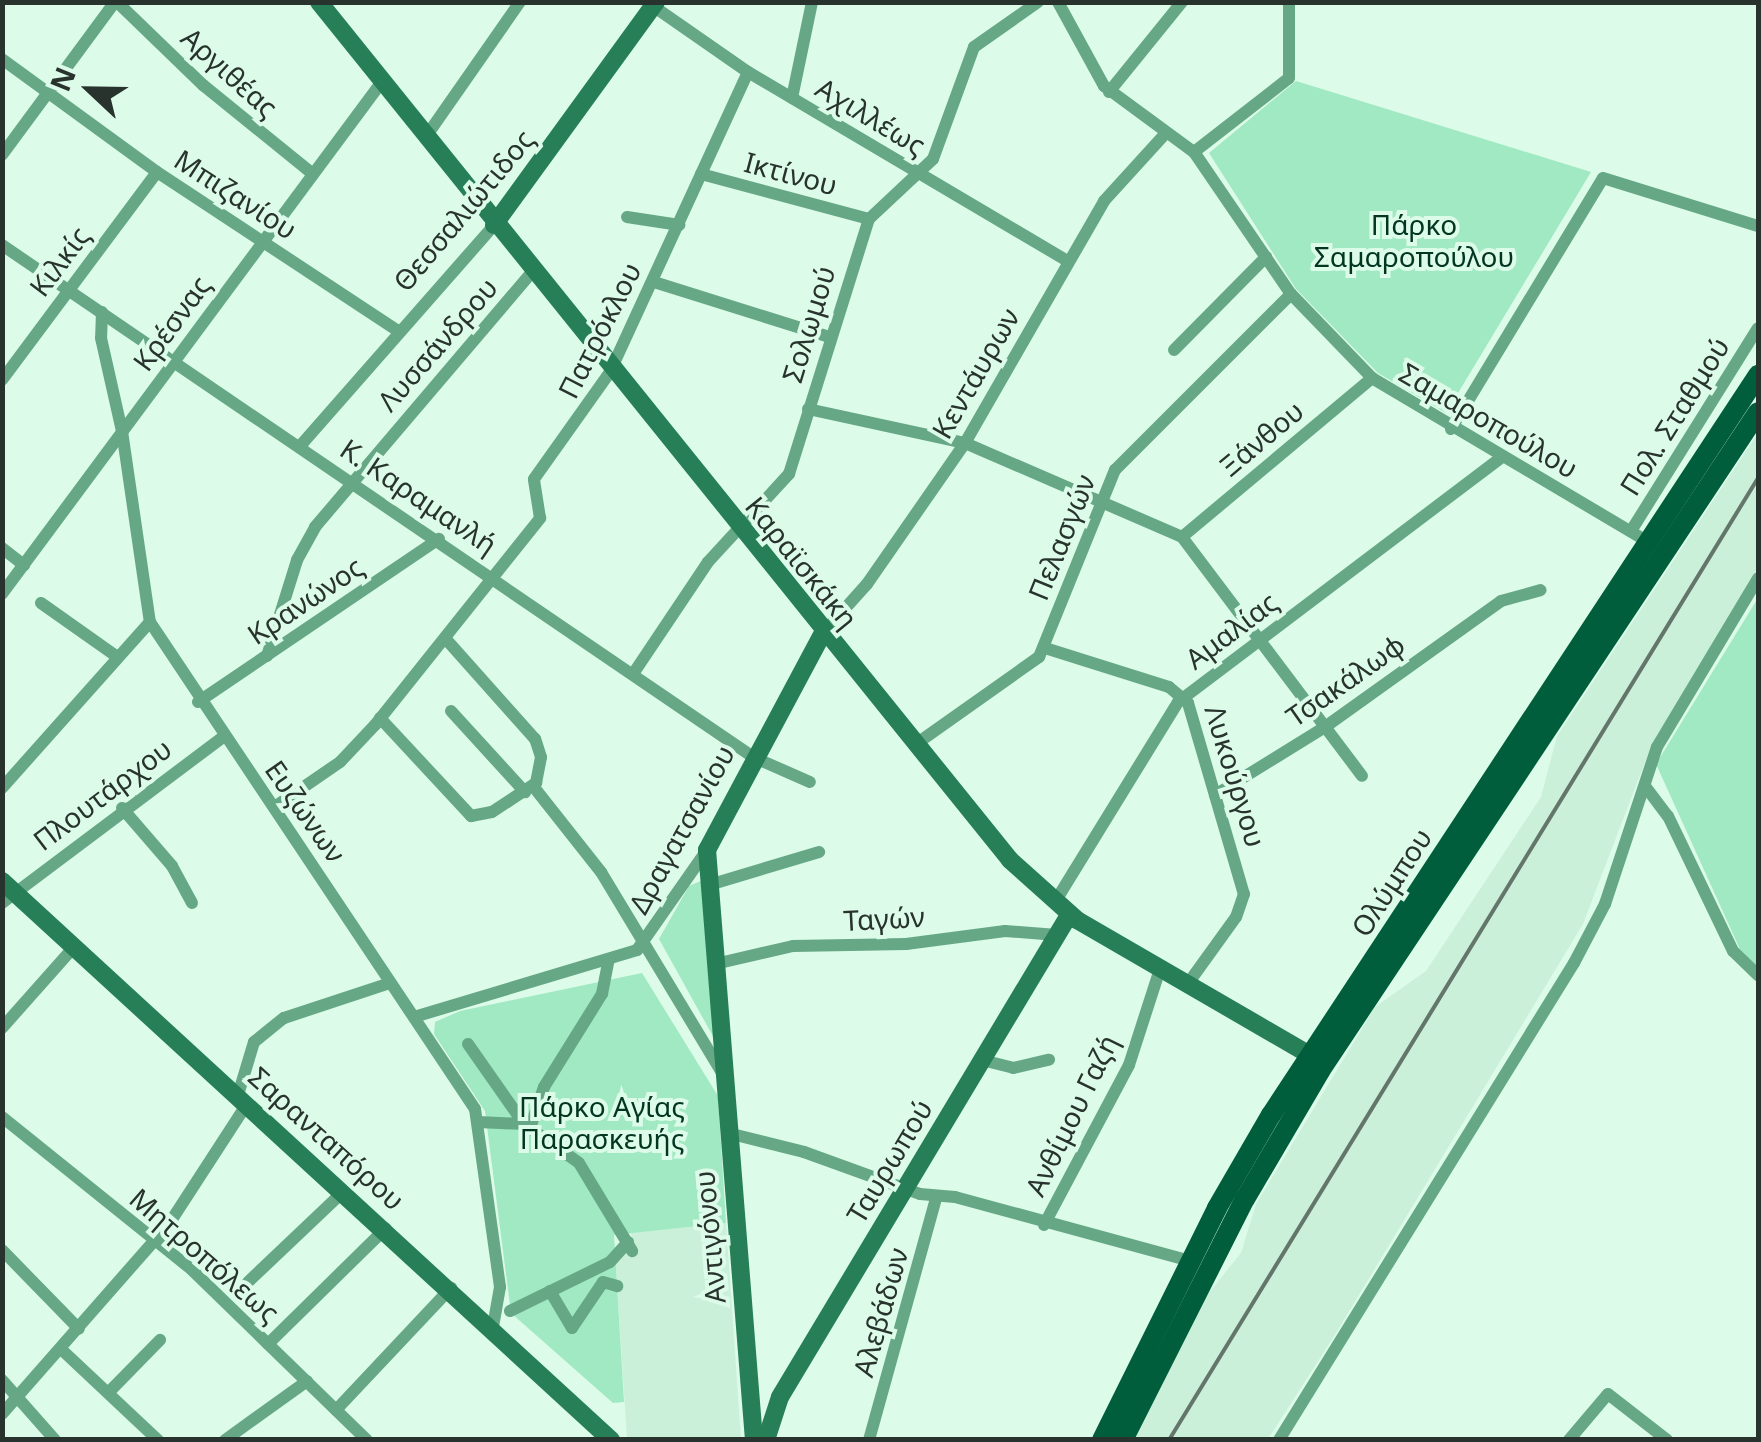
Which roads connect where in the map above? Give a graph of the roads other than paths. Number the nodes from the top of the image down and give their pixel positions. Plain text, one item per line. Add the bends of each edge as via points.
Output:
1 (116, 2) edge
2 (318, 2) edge
3 (520, 2) edge
4 (812, 2) edge
5 (1038, 2) edge
6 (1058, 2) edge
7 (1182, 2) edge
8 (1289, 2) edge
9 (655, 4) edge
10 (2, 60) edge
11 (748, 72) junction
12 (382, 83) junction
13 (1109, 92) junction
14 (48, 93) junction
15 (792, 98) junction
16 (1165, 134) junction
17 (425, 138) junction
18 (1194, 152) junction
19 (2, 154) edge
20 (157, 172) junction
21 (313, 174) junction
22 (701, 174) junction
23 (921, 175) junction
24 (627, 217) dead end
25 (869, 218) junction
26 (494, 224) junction
27 (679, 225) junction
28 (1758, 226) edge
29 (262, 240) junction
30 (2, 246) edge
31 (1266, 257) junction
32 (1067, 261) junction
33 (532, 272) junction
34 (654, 282) junction
35 (68, 289) junction
36 (1291, 294) junction
37 (102, 312) junction
38 (1758, 328) edge
39 (397, 330) junction
40 (830, 337) junction
41 (1174, 350) dead end
42 (174, 359) junction
43 (610, 372) junction
44 (1758, 375) edge
45 (1372, 378) junction
46 (2, 380) edge
47 (808, 409) junction
48 (1758, 412) edge
49 (1451, 429) junction
50 (122, 430) junction
51 (965, 444) junction
52 (301, 445) junction
53 (1502, 457) junction
54 (353, 481) junction
55 (1099, 500) junction
56 (739, 528) junction
57 (1640, 536) junction
58 (1182, 537) junction
59 (439, 540) junction
60 (2, 548) edge
61 (24, 565) junction
62 (494, 578) junction
63 (1757, 582) edge
64 (1541, 590) dead end
65 (2, 594) edge
66 (40, 604) dead end
67 (150, 622) junction
68 (823, 633) junction
69 (445, 638) junction
70 (1262, 638) junction
71 (1045, 648) junction
72 (116, 656) junction
73 (267, 656) junction
74 (632, 674) junction
75 (1184, 697) junction
76 (198, 702) junction
77 (451, 711) dead end
78 (380, 718) junction
79 (1325, 727) junction
80 (222, 738) junction
81 (916, 744) junction
82 (753, 757) junction
83 (1362, 776) dead end
84 (810, 782) dead end
85 (1645, 786) junction
86 (2, 788) edge
87 (529, 789) junction
88 (1215, 795) junction
89 (276, 806) junction
90 (122, 808) junction
91 (707, 850) junction
92 (820, 852) dead end
93 (709, 884) junction
94 (6, 892) edge
95 (192, 902) dead end
96 (1062, 909) junction
97 (1057, 935) junction
98 (646, 943) junction
99 (74, 948) junction
100 (608, 962) junction
101 (715, 964) junction
102 (1160, 969) junction
103 (1758, 976) edge
104 (390, 984) junction
105 (1186, 985) junction
106 (414, 1017) junction
107 (2, 1028) edge
108 (468, 1044) dead end
109 (982, 1060) junction
110 (1049, 1060) dead end
111 (1317, 1060) junction
112 (724, 1076) junction
113 (242, 1100) junction
114 (2, 1117) edge
115 (478, 1122) junction
116 (527, 1126) junction
117 (728, 1134) junction
118 (904, 1190) junction
119 (344, 1191) junction
120 (936, 1198) junction
121 (1044, 1225) junction
122 (386, 1228) junction
123 (154, 1241) junction
124 (2, 1250) edge
125 (1190, 1262) junction
126 (248, 1282) dead end
127 (617, 1286) dead end
128 (452, 1288) junction
129 (550, 1291) junction
130 (510, 1311) dead end
131 (493, 1325) junction
132 (79, 1329) junction
133 (160, 1340) dead end
134 (268, 1344) junction
135 (62, 1350) junction
136 (2, 1380) edge
137 (307, 1381) junction
138 (108, 1392) junction
139 (18, 1398) junction
140 (1124, 1398) junction
141 (336, 1410) junction
142 (2, 1414) edge
143 (1650, 1434) edge
144 (1571, 1438) edge
145 (55, 1440) edge
146 (158, 1440) edge
147 (225, 1440) edge
148 (367, 1440) edge
149 (612, 1440) edge
150 (754, 1440) edge
151 (766, 1440) edge
152 (869, 1440) edge
153 (1092, 1440) edge
154 (1102, 1440) edge
155 (1123, 1440) edge
156 (1280, 1440) edge
157 (1666, 1440) edge

1 - 14 street
1 - 21 street, Αργιθέας
2 - 12 main road, Καραϊσκάκη
3 - 17 street
4 - 15 street
5 - 23 street via 974,47
6 - 13 street, Σαμαροπούλου
7 - 13 street
8 - 18 street via 1288,78
9 - 11 street, Αχιλλέως
9 - 26 main road, Θεσσαλιώτιδος
10 - 14 street, Μπιζανίου
11 - 15 street, Αχιλλέως
11 - 22 street, Πατρόκλου
12 - 17 main road, Καραϊσκάκη
12 - 21 street, Κρέσνας
13 - 16 street, Σαμαροπούλου
14 - 19 street
14 - 20 street, Μπιζανίου
15 - 23 street, Αχιλλέως
16 - 18 street, Σαμαροπούλου
16 - 32 street, Κεντάυρων via 1104,201
17 - 26 main road, Καραϊσκάκη
18 - 31 street, Σαμαροπούλου
20 - 29 street, Μπιζανίου
20 - 35 street, Κιλκίς
21 - 29 street, Κρέσνας
22 - 25 street, Ικτίνου
22 - 27 street, Πατρόκλου
23 - 25 street
23 - 32 street, Αχιλλέως
24 - 27 street
25 - 40 street, Σολωμού
26 - 33 main road, Καραϊσκάκη
26 - 39 street, Θεσσαλιώτιδος
27 - 34 street, Πατρόκλου
28 - 49 street via 1603,178
29 - 39 street, Μπιζανίου
29 - 42 street, Κρέσνας
30 - 35 street, Κ. Καραμανλή
31 - 36 street, Σαμαροπούλου
31 - 41 street
32 - 51 street, Κεντάυρων
33 - 43 main road, Καραϊσκάκη
33 - 54 street, Λυσσάνδρου
34 - 40 street
34 - 43 street, Πατρόκλου
35 - 37 street, Κ. Καραμανλή
35 - 46 street, Κιλκίς
36 - 45 street, Σαμαροπούλου
36 - 55 street, Πελασγών via 1137,445
37 - 42 street, Κ. Καραμανλή
37 - 50 street, Ευζώνων via 101,338
38 - 57 street, Πολ. Σταθμού
39 - 52 street, Θεσσαλιώτιδος
40 - 47 street, Σολωμού
42 - 50 street, Κρέσνας
42 - 52 street, Κ. Καραμανλή
43 - 56 main road, Καραϊσκάκη
43 - 62 street, Πατρόκλου via 536,474 540,518
44 - 57 main road, Ολύμπου
45 - 49 street, Σαμαροπούλου
45 - 58 street, Ξάνθου
47 - 51 street
47 - 56 street, Σολωμού via 788,474
48 - 111 main road, Ολύμπου
49 - 53 street, Σαμαροπούλου
50 - 61 street, Κρέσνας
50 - 67 street, Ευζώνων
51 - 55 street
51 - 68 street, Κεντάυρων via 867,584
52 - 54 street, Κ. Καραμανλή
53 - 57 street, Σαμαροπούλου
53 - 70 street, Αμαλίας
54 - 59 street, Κ. Καραμανλή
54 - 73 street, Λυσσάνδρου via 301,550
55 - 58 street
55 - 71 street, Πελασγών
56 - 68 main road, Καραϊσκάκη
56 - 74 street, Σολωμού
57 - 111 main road, Ολύμπου
58 - 70 street
59 - 62 street, Κ. Καραμανλή
59 - 73 street, Κρανώνος
60 - 61 street
61 - 65 street, Κρέσνας
62 - 69 street, Πατρόκλου
62 - 74 street, Κ. Καραμανλή
63 - 85 street via 1666,729
64 - 79 street, Τσακάλωφ via 1501,602
66 - 72 street
67 - 72 street
67 - 76 street, Ευζώνων
68 - 81 main road, Καραϊσκάκη
68 - 82 main road, Δραγατσανίου
69 - 78 street, Πατρόκλου
69 - 87 street via 536,739 541,768
70 - 75 street, Αμαλίας
70 - 79 street
71 - 75 street, Λυκούργου
71 - 81 street
72 - 86 street
73 - 76 street, Κρανώνος
74 - 82 street, Κ. Καραμανλή
75 - 88 street, Λυκούργου
75 - 96 street, Αμαλίας via 1157,730
76 - 80 street, Ευζώνων
77 - 87 street
78 - 87 street via 471,816 492,812
78 - 89 street, Πατρόκλου via 340,762
79 - 83 street
79 - 88 street, Τσακάλωφ
80 - 89 street, Ευζώνων
80 - 90 street, Πλουτάρχου
81 - 96 main road, Καραϊσκάκη via 975,821
82 - 84 street, Κ. Καραμανλή
82 - 91 main road, Δραγατσανίου
85 - 103 street via 1668,816 1733,951
85 - 156 street via 1605,904 1574,962
87 - 98 street via 582,844
88 - 105 street, Λυκούργου via 1244,898
89 - 104 street, Ευζώνων
90 - 94 street, Πλουτάρχου
90 - 95 street via 172,866
91 - 93 main road, Αντιγόνου
91 - 98 street, Δραγατσανίου
92 - 93 street
93 - 101 main road, Αντιγόνου
94 - 99 main road, Σαρανταπόρου
96 - 97 main road, Ταυρωπού
96 - 102 main road, Καραϊσκάκη
97 - 101 street, Ταγών via 1005,931 906,944 793,946
97 - 109 main road, Ταυρωπού
98 - 100 street, Δραγατσανίου
98 - 112 street
99 - 107 street
99 - 113 main road, Σαρανταπόρου
100 - 106 street, Δραγατσανίου
100 - 116 street via 602,994
101 - 112 main road, Αντιγόνου
102 - 105 main road, Καραϊσκάκη
102 - 121 street, Ανθίμου Γαζή via 1128,1065
104 - 106 street, Ευζώνων
104 - 113 street via 284,1018 254,1042
105 - 111 main road, Καραϊσκάκη
106 - 115 street, Ευζώνων
108 - 116 street
109 - 110 street via 1013,1068
109 - 118 main road, Ταυρωπού
111 - 125 main road, Ολύμπου
111 - 155 main road, Ολύμπου
112 - 117 main road, Αντιγόνου
113 - 119 main road, Σαρανταπόρου
113 - 123 street
114 - 123 street, Μητροπόλεως
115 - 116 street
115 - 131 street, Ευζώνων via 501,1296
116 - 129 street via 579,1163 630,1246
117 - 118 street via 820,1157
117 - 150 main road, Αντιγόνου
118 - 120 street
118 - 151 main road, Ταυρωπού via 780,1398
119 - 122 main road, Σαρανταπόρου
119 - 126 street
120 - 121 street via 955,1197
120 - 152 street, Αλεβάδων
121 - 125 street
122 - 128 main road, Σαρανταπόρου
122 - 134 street
123 - 132 street
123 - 134 street, Μητροπόλεως
124 - 132 street
125 - 140 main road, Ολύμπου
127 - 129 street via 602,1282 572,1328
128 - 131 main road, Σαρανταπόρου
128 - 141 street
129 - 130 street
131 - 149 main road, Σαρανταπόρου
132 - 135 street
133 - 138 street
134 - 137 street, Μητροπόλεως
135 - 138 street
135 - 139 street
136 - 139 street
137 - 141 street, Μητροπόλεως
137 - 147 street
138 - 146 street
139 - 142 street
139 - 145 street
140 - 153 main road
140 - 154 main road, Ολύμπου
141 - 148 street, Μητροπόλεως
143 - 144 street via 1614,1396 1603,1395
143 - 157 street

